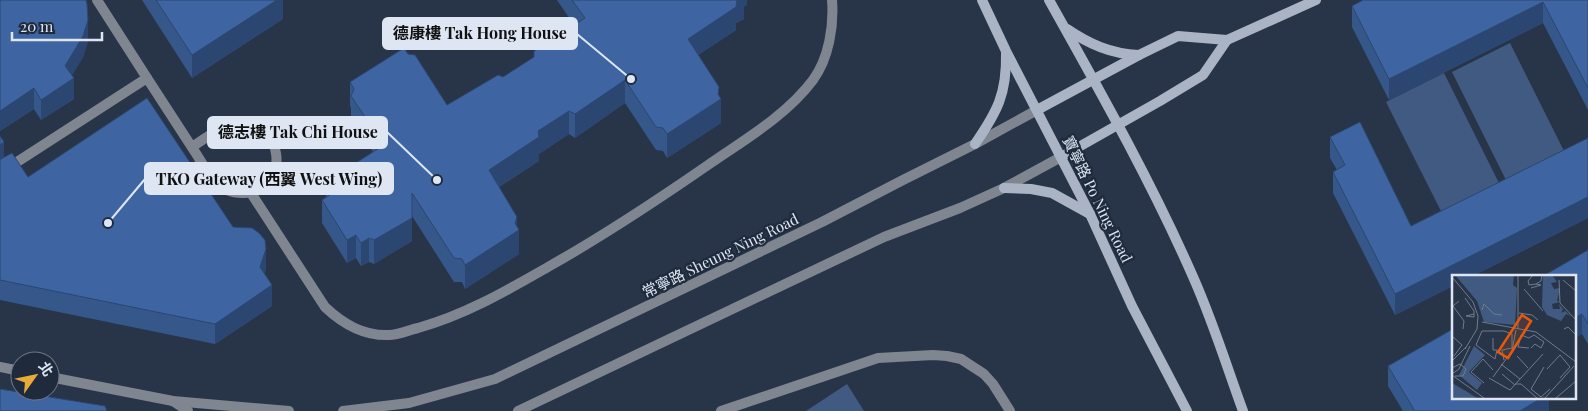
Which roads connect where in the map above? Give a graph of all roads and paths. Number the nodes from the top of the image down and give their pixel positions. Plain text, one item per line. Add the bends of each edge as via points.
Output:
1 (97, 0) edge
2 (832, 0) edge
3 (982, 0) edge
4 (1049, 0) edge
5 (1316, 0) edge
6 (1066, 28) junction
7 (1227, 40) junction
8 (1006, 51) junction
9 (1138, 55) junction
10 (148, 78) junction
11 (1094, 80) junction
12 (1037, 110) junction
13 (1118, 125) junction
14 (975, 144) junction
15 (192, 147) junction
16 (1061, 157) junction
17 (0, 173) edge
18 (1004, 188) junction
19 (252, 193) junction
20 (1090, 214) junction
21 (60, 379) edge
22 (172, 401) junction
23 (188, 411) edge
24 (289, 411) edge
25 (343, 411) edge
26 (518, 411) edge
27 (721, 411) edge
28 (1010, 411) edge
29 (1186, 411) edge
30 (1243, 411) edge

1 - 10 street
2 - 19 street via 831,36 824,58 815,77 786,109 689,178 569,255 470,310 431,324 391,335 376,334 362,331 336,317 325,307
3 - 8 main road, 寶寧路 Po Ning Road
4 - 6 main road
5 - 7 main road
6 - 9 main road via 1098,47
6 - 11 main road
7 - 9 main road, 常寧路 Sheung Ning Road via 1178,36
7 - 13 main road via 1203,75
8 - 12 main road, 寶寧路 Po Ning Road
8 - 14 main road via 1007,72 1002,95 995,114
9 - 11 main road, 常寧路 Sheung Ning Road
10 - 15 street
10 - 17 street
11 - 12 main road, 常寧路 Sheung Ning Road
11 - 13 main road
12 - 14 street, 常寧路 Sheung Ning Road
12 - 16 main road, 寶寧路 Po Ning Road
13 - 16 main road
13 - 30 main road via 1195,281
14 - 25 street, 常寧路 Sheung Ning Road via 822,222 495,379 409,403
15 - 19 street via 222,188 237,194
15 - 19 street via 235,123 261,128 274,144 277,164 264,187
16 - 18 street
16 - 20 main road, 寶寧路 Po Ning Road
18 - 20 main road via 1052,193
18 - 26 street via 884,237
20 - 29 main road, 寶寧路 Po Ning Road via 1132,306
21 - 22 street
22 - 23 street
22 - 24 street
27 - 28 street via 878,358 933,355 973,365 993,384

